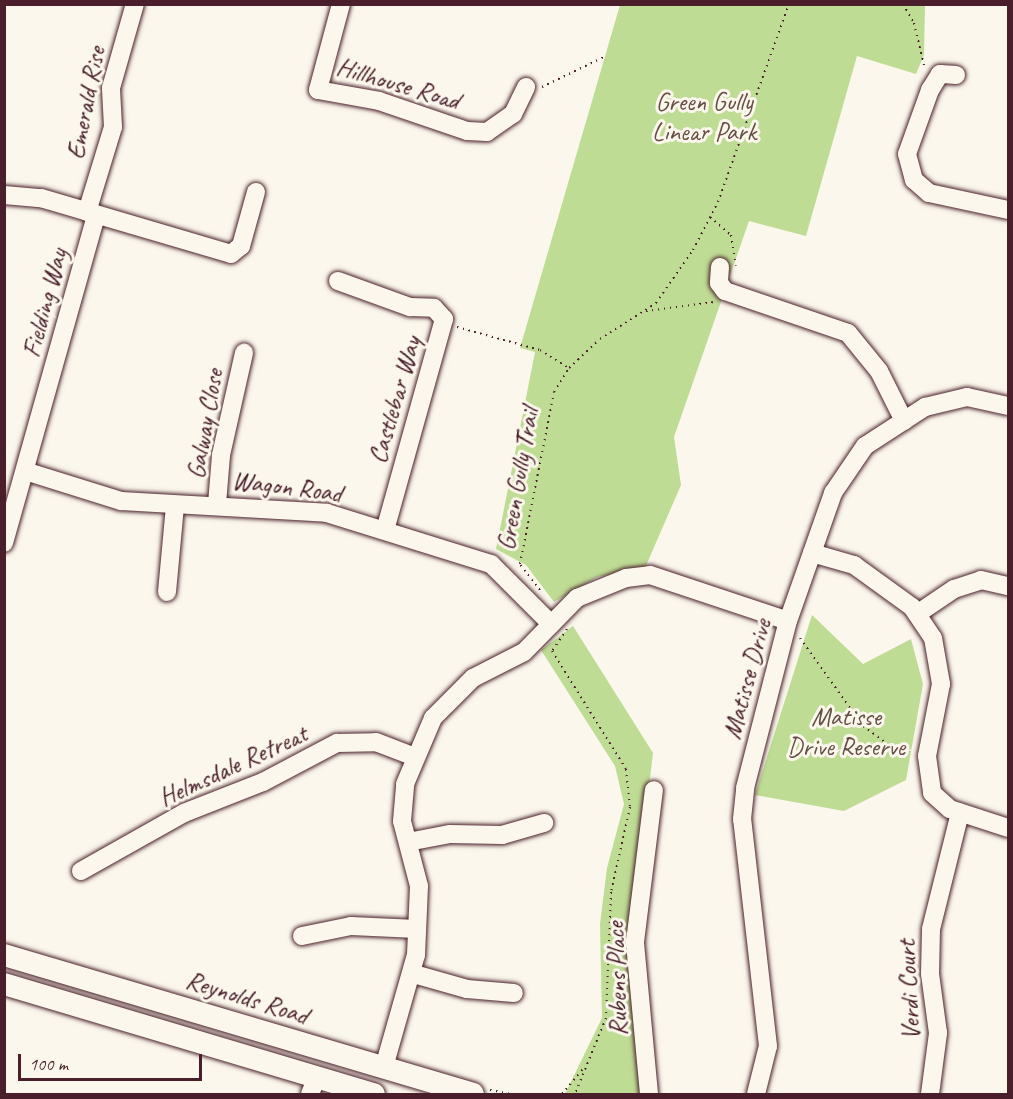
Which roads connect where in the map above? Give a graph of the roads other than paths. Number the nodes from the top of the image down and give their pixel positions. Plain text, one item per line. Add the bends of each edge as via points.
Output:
1 (135, 4) edge
2 (341, 4) edge
3 (956, 75) dead end
4 (524, 92) road end
5 (256, 192) dead end
6 (4, 195) edge
7 (1008, 210) edge
8 (91, 213) junction
9 (726, 271) road end
10 (338, 281) dead end
11 (244, 353) dead end
12 (1008, 406) edge
13 (904, 421) junction
14 (25, 471) junction
15 (217, 504) junction
16 (175, 505) junction
17 (386, 530) junction
18 (4, 543) edge
19 (812, 553) junction
20 (1008, 586) edge
21 (167, 592) dead end
22 (917, 614) junction
23 (555, 620) junction
24 (788, 621) junction
25 (413, 756) junction
26 (654, 790) dead end
27 (960, 813) junction
28 (544, 823) dead end
29 (1008, 828) edge
30 (408, 842) junction
31 (81, 872) dead end
32 (417, 930) junction
33 (302, 936) dead end
34 (4, 956) edge
35 (414, 974) junction
36 (4, 984) edge
37 (514, 993) dead end
38 (324, 1051) junction
39 (384, 1067) junction
40 (314, 1086) edge
41 (476, 1091) edge
42 (374, 1095) edge
43 (649, 1095) edge
44 (756, 1095) edge
45 (930, 1095) edge

1 - 8 street, Emerald Rise via 111,88 113,127
2 - 4 street, Hillhouse Road via 318,90 379,100 477,131 501,126
3 - 7 street via 940,74 930,90 907,154 914,180 929,193
5 - 8 street via 237,252
6 - 8 street
8 - 14 street, Fielding Way
9 - 13 street via 719,283 733,295 848,333 879,371
10 - 17 street, Castlebar Way via 410,308 434,308 451,318
11 - 15 street, Galway Close via 221,455
12 - 13 street, Matisse Drive via 967,397 925,407
13 - 19 street, Matisse Drive via 865,446 833,493
14 - 16 street, Wagon Road via 121,501
14 - 18 street, Fielding Way
15 - 16 street, Wagon Road
15 - 17 street, Wagon Road via 327,513
16 - 21 street
17 - 23 street, Wagon Road via 491,564
19 - 22 street via 854,565
19 - 24 street, Matisse Drive
20 - 22 street via 981,580 954,589
22 - 27 street via 933,638 941,684 927,756 932,793
23 - 24 street via 577,598 626,578 650,575
23 - 25 street via 524,652 473,678 433,718
24 - 44 street, Matisse Drive via 742,819 768,1046
25 - 30 street via 402,821
25 - 31 street, Helmsdale Retreat via 376,742 337,743 263,782 184,813
26 - 43 street, Rubens Place via 635,942
27 - 29 street
27 - 45 street, Verdi Court via 931,929 930,974 938,1033
28 - 30 street via 502,836 450,834
30 - 32 street via 418,886
32 - 33 street via 351,926
32 - 35 street
34 - 38 main road, Reynolds Road
35 - 37 street via 467,988
35 - 39 street
36 - 40 main road
38 - 39 main road, Reynolds Road
38 - 40 main road
39 - 41 main road, Reynolds Road
40 - 42 main road

